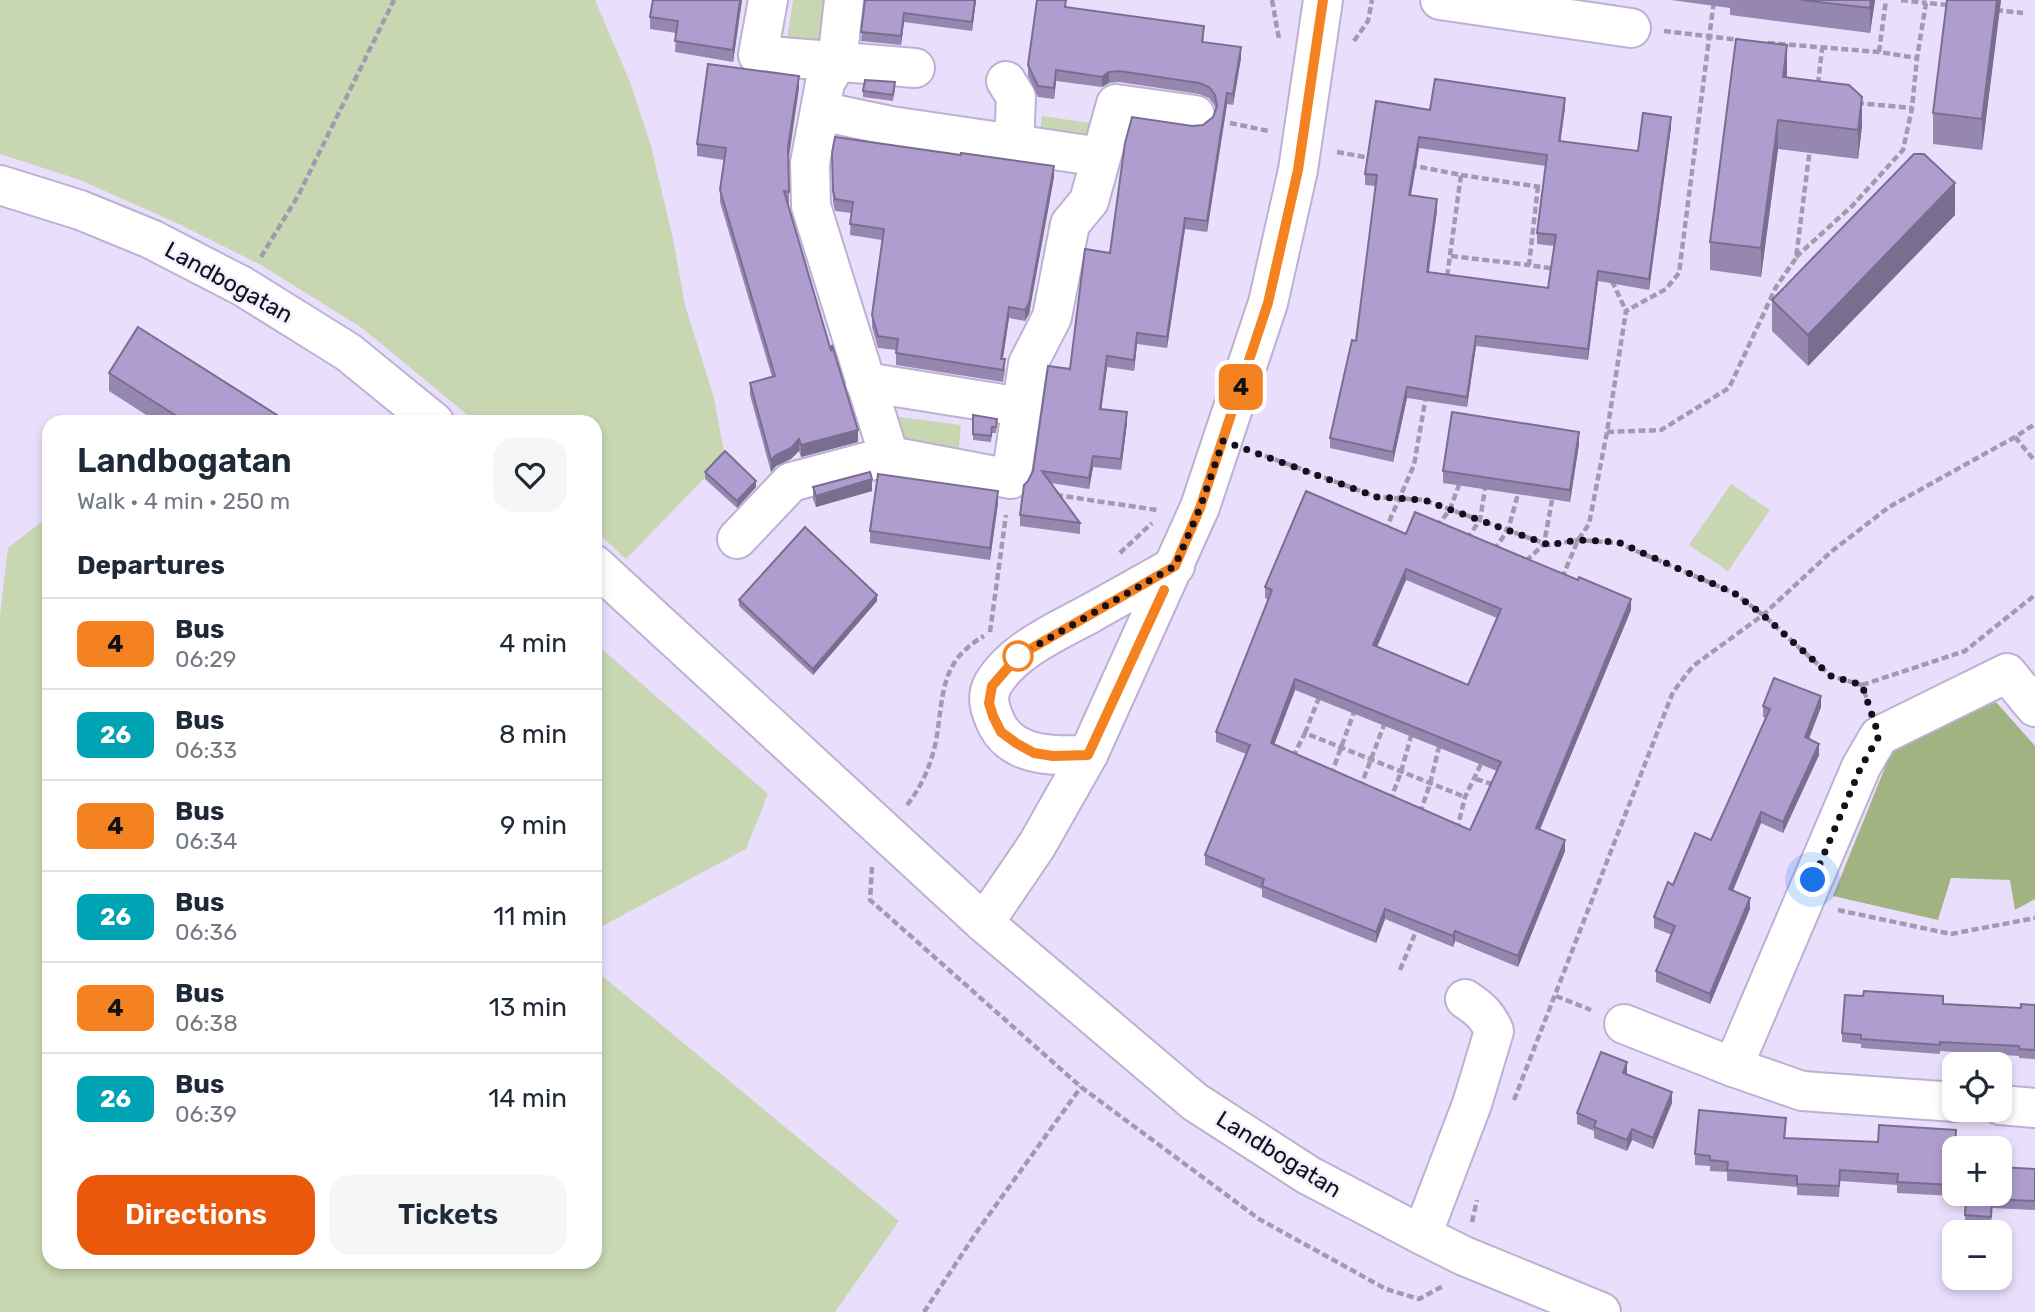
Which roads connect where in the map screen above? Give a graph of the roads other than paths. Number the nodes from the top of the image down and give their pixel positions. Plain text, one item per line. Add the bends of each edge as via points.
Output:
1 (768, 0) edge
2 (845, 0) edge
3 (1323, 0) edge
4 (1440, 0) edge
5 (1631, 28) road end
6 (837, 62) junction
7 (915, 68) dead end
8 (1006, 81) dead end
9 (820, 111) junction
10 (1195, 115) dead end
11 (1014, 144) junction
12 (1101, 157) junction
13 (0, 185) edge
14 (865, 382) junction
15 (1021, 407) junction
16 (425, 415) edge
17 (889, 456) junction
18 (737, 539) dead end
19 (1175, 566) junction
20 (602, 571) edge
21 (2035, 707) edge
22 (1088, 755) junction
23 (984, 923) junction
24 (1465, 999) dead end
25 (1624, 1024) dead end
26 (1733, 1067) junction
27 (1942, 1101) edge
28 (2012, 1106) edge
29 (2035, 1108) edge
30 (1422, 1235) junction
31 (1601, 1312) edge

1 - 6 street via 758,55
2 - 6 street
3 - 19 street via 1298,170 1268,303 1200,508
4 - 5 street
6 - 7 street
6 - 9 street via 825,83
8 - 11 street via 1016,97
9 - 11 street
9 - 14 street via 810,163 811,206
10 - 12 street via 1116,104
11 - 12 street
12 - 15 street via 1089,201 1070,224 1052,317 1028,364
13 - 16 street, Landbogatan via 152,239 242,286 348,352
14 - 15 street
14 - 17 street
15 - 17 street via 1011,484
17 - 18 street via 791,482
19 - 22 street
19 - 22 street via 1018,656 992,686 989,703 993,716 1001,732 1016,743 1034,753
20 - 23 street, Landbogatan
21 - 26 street via 2007,673 1879,736 1861,767
22 - 23 street via 1037,845
23 - 30 street, Landbogatan via 1195,1102 1308,1175
24 - 30 street via 1490,1020 1494,1031 1472,1104
25 - 26 street
26 - 27 street via 1802,1091
28 - 29 street
30 - 31 street, Landbogatan

